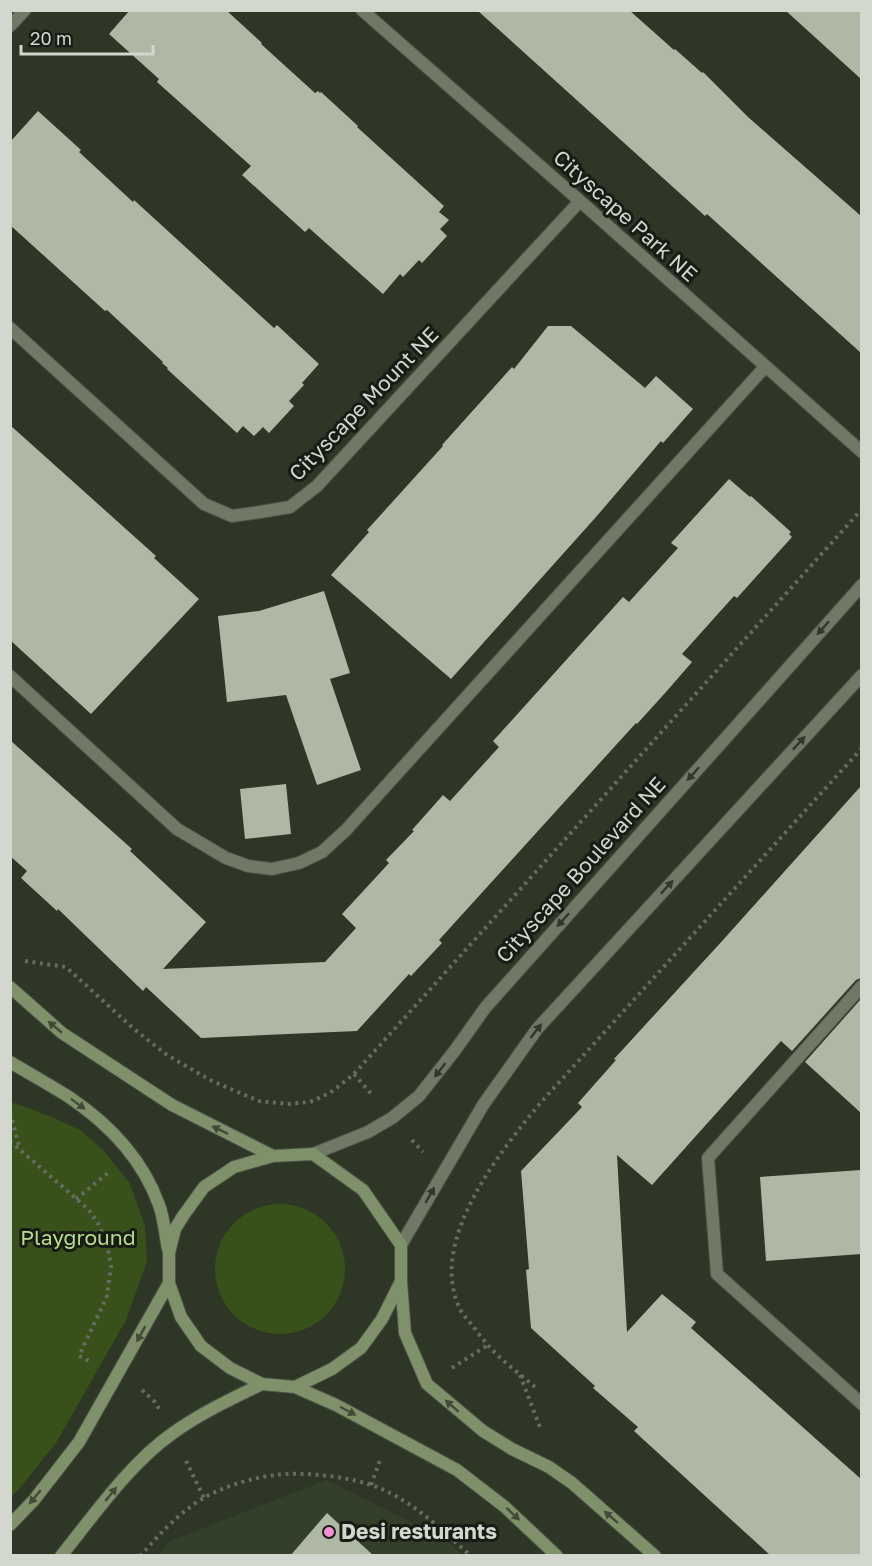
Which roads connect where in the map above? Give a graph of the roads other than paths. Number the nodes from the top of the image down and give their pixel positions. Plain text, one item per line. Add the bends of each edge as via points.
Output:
1 (25, 10) edge
2 (362, 10) edge
3 (10, 26) edge
4 (580, 201) junction
5 (10, 328) edge
6 (765, 367) junction
7 (861, 453) edge
8 (861, 585) edge
9 (861, 675) edge
10 (10, 676) edge
11 (861, 986) edge
12 (10, 987) edge
13 (10, 1062) edge
14 (313, 1154) junction
15 (273, 1156) junction
16 (401, 1245) junction
17 (169, 1253) junction
18 (401, 1281) junction
19 (169, 1283) junction
20 (262, 1384) junction
21 (295, 1387) junction
22 (861, 1404) edge
23 (10, 1525) edge
24 (61, 1556) edge
25 (557, 1556) edge
26 (655, 1556) edge

1 - 3 street
2 - 4 street, Cityscape Park NE
4 - 5 street, Cityscape Mount NE via 317,486 290,507 232,516 204,504
4 - 6 street, Cityscape Park NE
6 - 7 street, Cityscape Park NE
6 - 10 street via 346,830 322,852 299,863 272,869 248,866 226,858 177,829
8 -> 14 street, Cityscape Boulevard NE via 484,1008 419,1096 368,1132
16 -> 9 street via 483,1105 537,1029
11 - 22 street via 708,1158 717,1274
15 -> 12 street via 172,1105 62,1033
13 -> 17 street via 69,1097 116,1135 148,1179 160,1206
14 - 15 street
14 - 16 street via 363,1190
15 - 17 street via 234,1167 204,1187 176,1229
16 - 18 street
17 - 19 street
18 - 21 street via 382,1319 361,1348 332,1369
26 -> 18 street via 573,1483 483,1431 427,1384 405,1333
19 - 20 street via 181,1317 201,1347
19 -> 23 street via 79,1442
20 - 21 street
24 -> 20 street via 148,1453 210,1409
21 -> 25 street via 457,1470 505,1507

